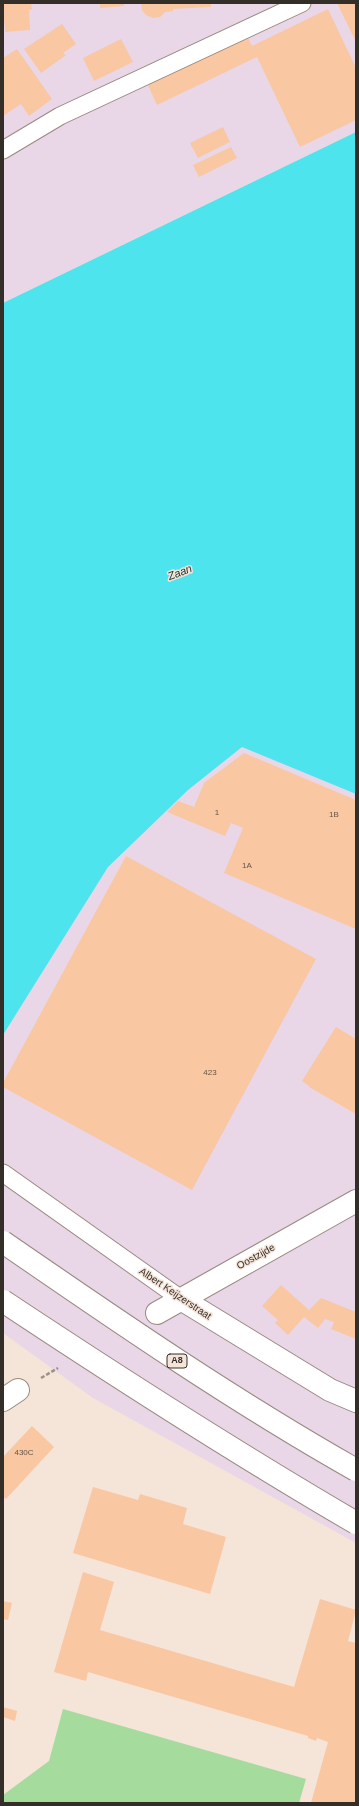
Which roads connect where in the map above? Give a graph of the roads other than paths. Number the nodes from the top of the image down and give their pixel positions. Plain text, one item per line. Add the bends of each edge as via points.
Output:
1 (302, 3) edge
2 (3, 150) edge
3 (3, 1173) edge
4 (356, 1201) edge
5 (3, 1242) edge
6 (181, 1299) junction
7 (3, 1302) edge
8 (157, 1313) dead end
9 (356, 1401) edge
10 (356, 1470) edge
11 (356, 1523) edge

1 - 2 lane via 60,116
3 - 6 lane, Albert Keijzerstraat
4 - 6 main road, Oostzijde
5 - 10 main road, A8, bridge via 160,1350 294,1435
6 - 8 main road, Oostzijde
6 - 9 main road, Albert Keijzerstraat via 330,1390
7 - 11 main road, bridge via 137,1390 276,1477

